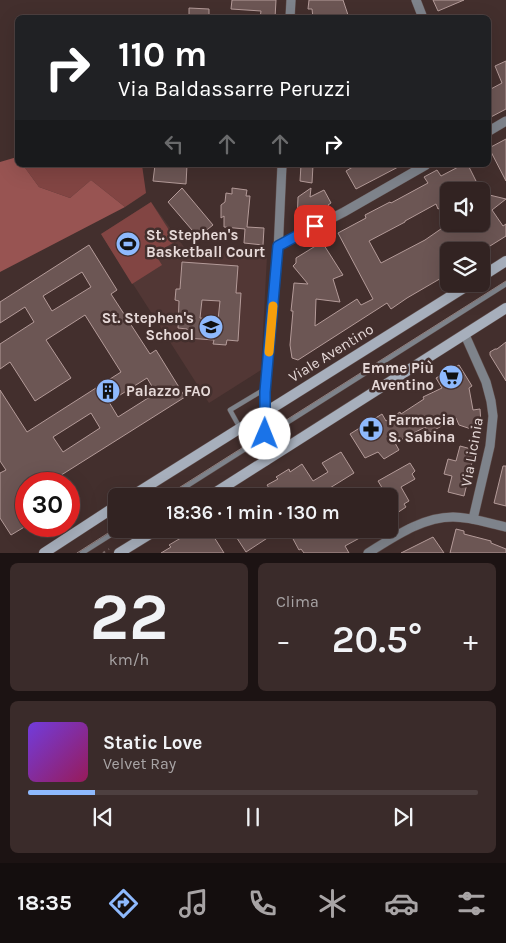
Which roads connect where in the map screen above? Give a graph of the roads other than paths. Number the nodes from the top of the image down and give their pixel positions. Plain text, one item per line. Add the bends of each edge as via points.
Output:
1 (291, 0) edge
2 (416, 0) edge
3 (290, 15) edge
4 (422, 15) edge
5 (506, 121) edge
6 (491, 130) edge
7 (282, 167) edge
8 (423, 167) edge
9 (278, 246) junction
10 (506, 261) edge
11 (490, 271) edge
12 (506, 284) edge
13 (457, 292) edge
14 (506, 308) edge
15 (465, 335) junction
16 (266, 388) junction
17 (266, 413) junction
18 (240, 428) junction
19 (265, 436) junction
20 (266, 461) junction
21 (145, 488) edge
22 (184, 488) edge
23 (223, 488) edge
24 (108, 511) edge
25 (474, 520) junction
26 (506, 527) edge
27 (108, 537) edge
28 (143, 538) edge
29 (44, 553) edge
30 (82, 553) edge
31 (119, 553) edge
32 (368, 553) edge

1 - 3 street
2 - 4 street
5 - 6 street
7 - 9 street
8 - 9 street
9 - 16 street
10 - 11 main road
12 - 19 lane
13 - 17 main road, Viale Aventino
14 - 15 main road
15 - 20 main road
15 - 25 street, Via Licinia via 486,382 493,416
16 - 17 street
16 - 18 lane via 230,410
17 - 18 main road, Viale Aventino
17 - 19 street
18 - 21 main road, Viale Aventino
19 - 20 street
19 - 22 lane
20 - 23 main road
24 - 29 main road
25 - 26 street
25 - 32 street via 443,518 425,522
27 - 30 lane
28 - 31 main road

